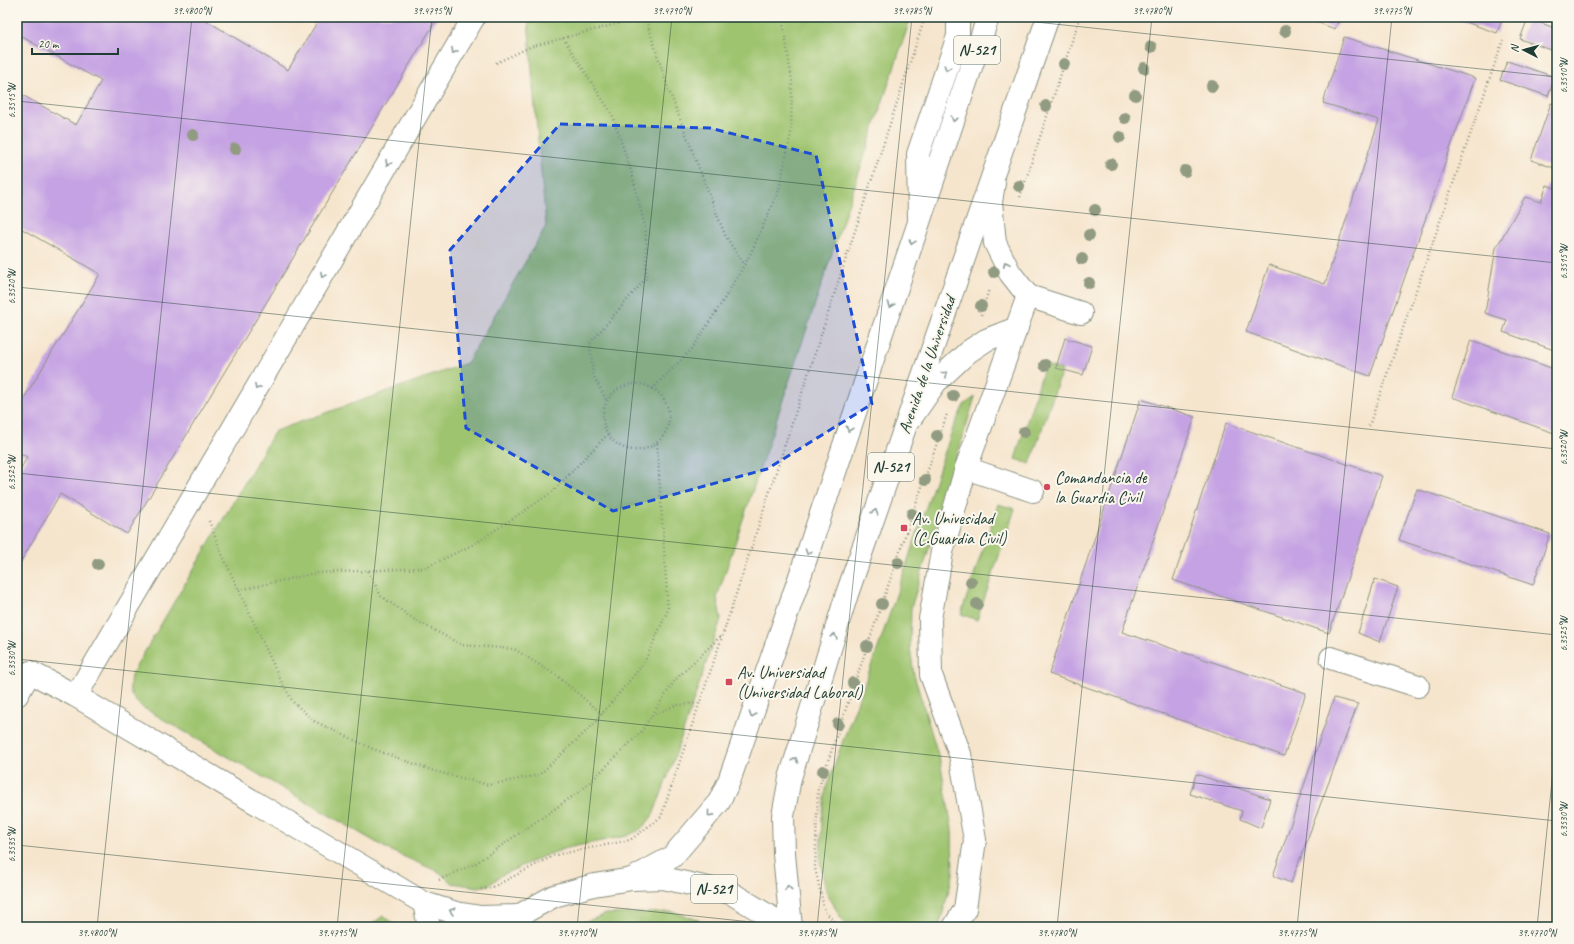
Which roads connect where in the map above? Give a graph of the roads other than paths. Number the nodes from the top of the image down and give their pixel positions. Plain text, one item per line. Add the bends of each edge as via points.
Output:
1 (474, 17) edge
2 (958, 17) edge
3 (988, 17) edge
4 (1048, 17) edge
5 (996, 168) junction
6 (919, 220) junction
7 (1028, 296) junction
8 (1081, 313) dead end
9 (1017, 328) junction
10 (905, 428) junction
11 (966, 468) junction
12 (1033, 491) dead end
13 (1331, 658) dead end
14 (1418, 686) dead end
15 (17, 695) edge
16 (76, 696) junction
17 (632, 879) junction
18 (424, 903) junction
19 (512, 922) edge
20 (429, 927) edge
21 (788, 927) edge
22 (791, 927) edge
23 (954, 927) edge

1 -> 16 main road
2 -> 6 main road via 958,36 918,154
3 -> 6 main road, N-521
4 - 5 main road, Avenida de la Universidad / N-521
7 -> 5 main road via 1010,273 995,243 991,202
5 - 10 main road, Avenida de la Universidad / N-521
6 -> 17 main road, N-521 via 729,781 719,802 672,858
7 - 8 main road
7 - 9 main road
10 -> 9 main road via 936,382 968,352 986,340
9 - 11 main road
22 -> 10 main road, Avenida de la Universidad / N-521 via 783,816 790,778 847,594
11 - 12 main road
11 - 23 main road via 942,552 930,619 931,675 960,754 974,840 965,909
13 - 14 main road
15 - 16 main road via 30,672
16 - 18 main road
17 - 19 main road, N-521 via 594,884 554,896
17 - 21 main road, N-521 via 663,878 731,893
19 -> 18 main road via 456,912
18 - 20 main road

